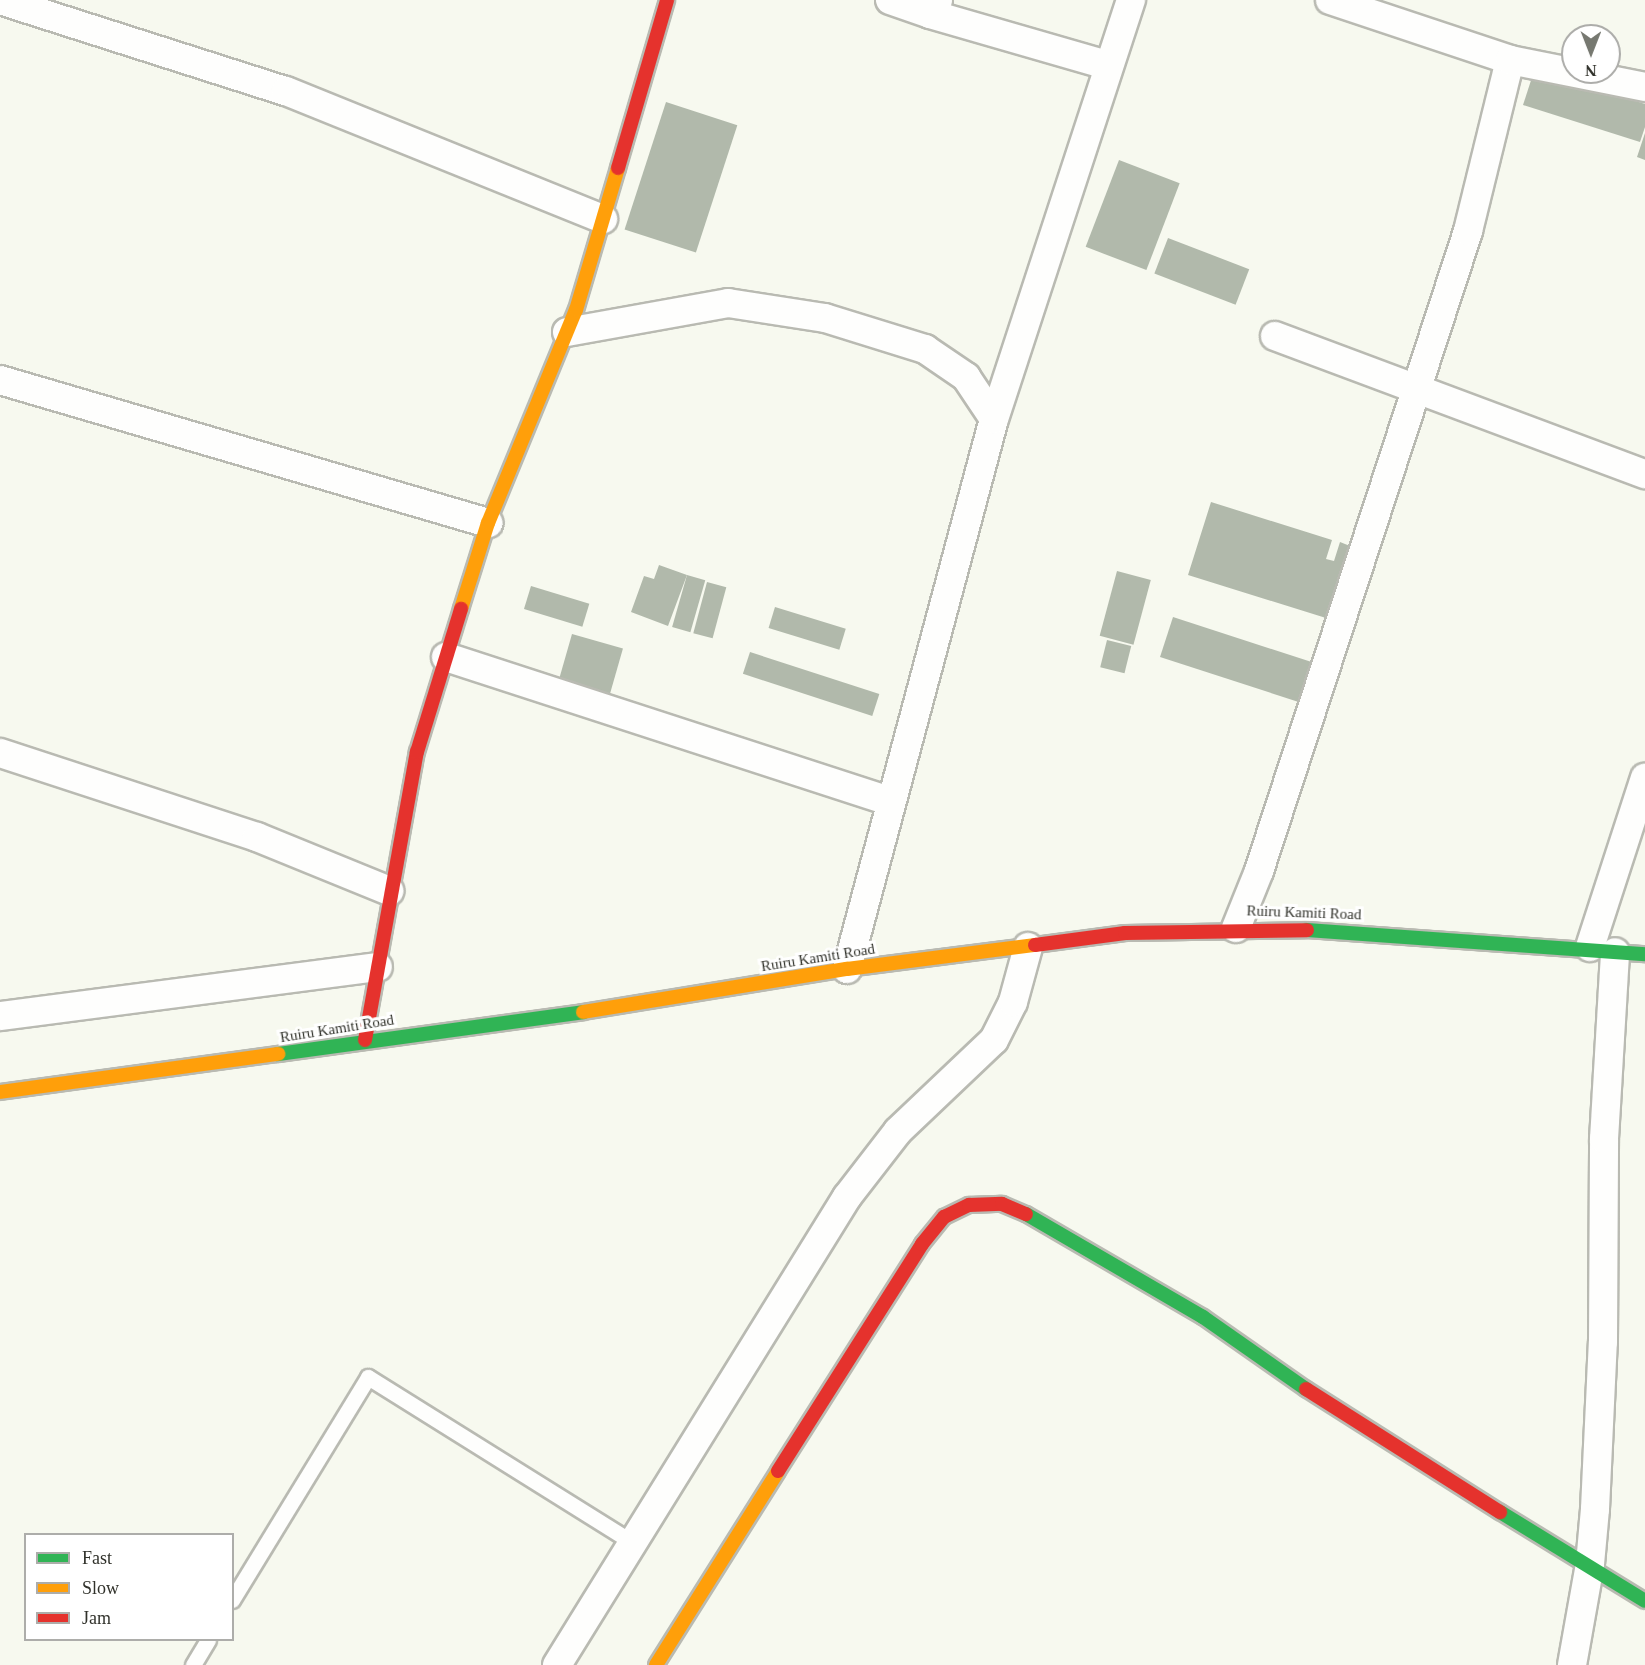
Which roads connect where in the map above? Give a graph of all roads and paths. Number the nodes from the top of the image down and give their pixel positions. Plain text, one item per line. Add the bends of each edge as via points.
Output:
1 (0, 0) edge
2 (667, 0) edge
3 (890, 0) edge
4 (1131, 0) edge
5 (1330, 0) edge
6 (934, 7) edge
7 (1510, 60) junction
8 (1107, 65) junction
9 (1645, 87) edge
10 (603, 219) junction
11 (567, 332) junction
12 (1275, 336) dead end
13 (0, 380) edge
14 (1417, 386) junction
15 (994, 419) junction
16 (1645, 474) edge
17 (488, 523) junction
18 (446, 657) junction
19 (0, 753) edge
20 (1645, 778) edge
21 (890, 801) junction
22 (389, 891) junction
23 (1236, 928) junction
24 (1028, 947) junction
25 (1603, 950) junction
26 (1645, 954) edge
27 (378, 966) junction
28 (847, 969) junction
29 (0, 1016) edge
30 (365, 1040) junction
31 (0, 1092) edge
32 (632, 1542) junction
33 (1590, 1564) junction
34 (234, 1597) edge
35 (1645, 1601) edge
36 (207, 1641) edge
37 (193, 1665) edge
38 (557, 1665) edge
39 (656, 1665) edge
40 (1572, 1665) edge

1 - 10 street via 286,91
2 - 10 street
3 - 6 street
4 - 8 street
5 - 7 street
6 - 8 street
7 - 9 street
7 - 14 street via 1480,193
8 - 15 street
10 - 11 street
11 - 15 street via 728,303 825,318 925,348 966,377
11 - 17 street
12 - 14 street
13 - 17 street
14 - 16 street
14 - 23 street via 1262,860
15 - 21 street
17 - 18 street
18 - 21 street
18 - 22 street via 417,752
19 - 22 street via 256,837
20 - 25 street
21 - 28 street
22 - 27 street
23 - 24 street, Ruiru Kamiti Road via 1125,933
23 - 25 street, Ruiru Kamiti Road via 1361,931
24 - 28 street, Ruiru Kamiti Road
24 - 32 street via 1013,1002 994,1040 898,1131 847,1197
25 - 26 street, Ruiru Kamiti Road
25 - 33 street via 1602,1354
27 - 29 street
27 - 30 street
28 - 30 street, Ruiru Kamiti Road via 672,1000
30 - 31 street, Ruiru Kamiti Road
32 - 34 lane via 368,1377
32 - 38 street
33 - 35 street
33 - 39 street via 1352,1420 1203,1317 1037,1219 1002,1204 969,1205 944,1217 915,1253
33 - 40 street
36 - 37 lane

